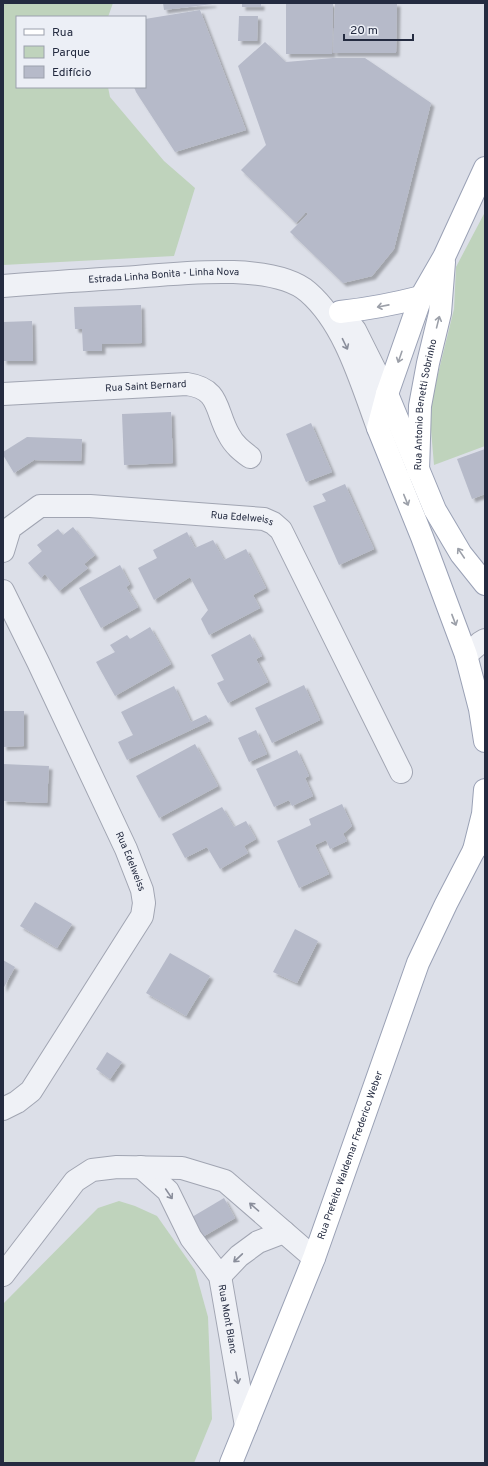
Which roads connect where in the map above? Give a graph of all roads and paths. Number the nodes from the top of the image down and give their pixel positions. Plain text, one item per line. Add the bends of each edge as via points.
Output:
1 (485, 168) edge
2 (444, 258) junction
3 (3, 286) edge
4 (421, 297) junction
5 (316, 300) junction
6 (340, 312) junction
7 (3, 394) edge
8 (387, 394) junction
9 (378, 428) junction
10 (250, 457) dead end
11 (418, 471) junction
12 (3, 551) edge
13 (485, 584) edge
14 (3, 592) edge
15 (485, 640) edge
16 (466, 655) junction
17 (483, 710) edge
18 (485, 741) edge
19 (401, 772) dead end
20 (485, 790) edge
21 (480, 843) edge
22 (3, 1109) edge
23 (141, 1167) junction
24 (284, 1232) junction
25 (314, 1258) junction
26 (3, 1275) edge
27 (220, 1276) junction
28 (246, 1426) junction
29 (231, 1463) edge

1 - 2 main road, Rua Antonio Benetti Sobrinho
2 - 4 main road, Rua Antonio Benetti Sobrinho
11 -> 2 main road, Rua Antonio Benetti Sobrinho via 420,406 440,313
3 - 5 street, Estrada Linha Bonita - Linha Nova via 239,272 274,276 295,283
4 -> 6 main road via 382,307
4 -> 8 main road, Rua Antonio Benetti Sobrinho
5 - 6 street, Estrada Linha Bonita - Linha Nova via 331,305
5 -> 9 street, Estrada Linha Bonita - Linha Nova via 331,319 348,352
6 - 8 street, Estrada Linha Bonita - Linha Nova via 355,330
7 - 10 street, Rua Saint Bernard via 196,385 212,396 228,435 235,445
8 - 9 main road, Rua Antonio Benetti Sobrinho
8 - 11 main road, Rua Antonio Benetti Sobrinho
9 -> 16 main road
13 -> 11 main road via 461,554 435,510
12 - 19 street, Rua Edelweiss via 10,528 40,506 90,506 264,519 273,523 281,530
14 - 22 street, Rua Edelweiss via 126,848 144,903 142,916 32,1091
15 - 16 street
16 - 17 main road
17 - 18 main road
20 - 21 main road, Rua Prefeito Waldemar Frederico Weber
21 - 25 main road, Rua Prefeito Waldemar Frederico Weber via 446,904 418,963
24 -> 23 street via 225,1181 182,1168
23 - 26 street via 117,1166 92,1170 75,1181
23 -> 27 street, Rua Mont Blanc via 168,1191 191,1238
24 - 25 street
24 -> 27 street via 258,1242 239,1256
25 - 28 main road, Rua Prefeito Waldemar Frederico Weber
27 -> 28 street, Rua Mont Blanc
28 - 29 main road, Rua Prefeito Waldemar Frederico Weber

